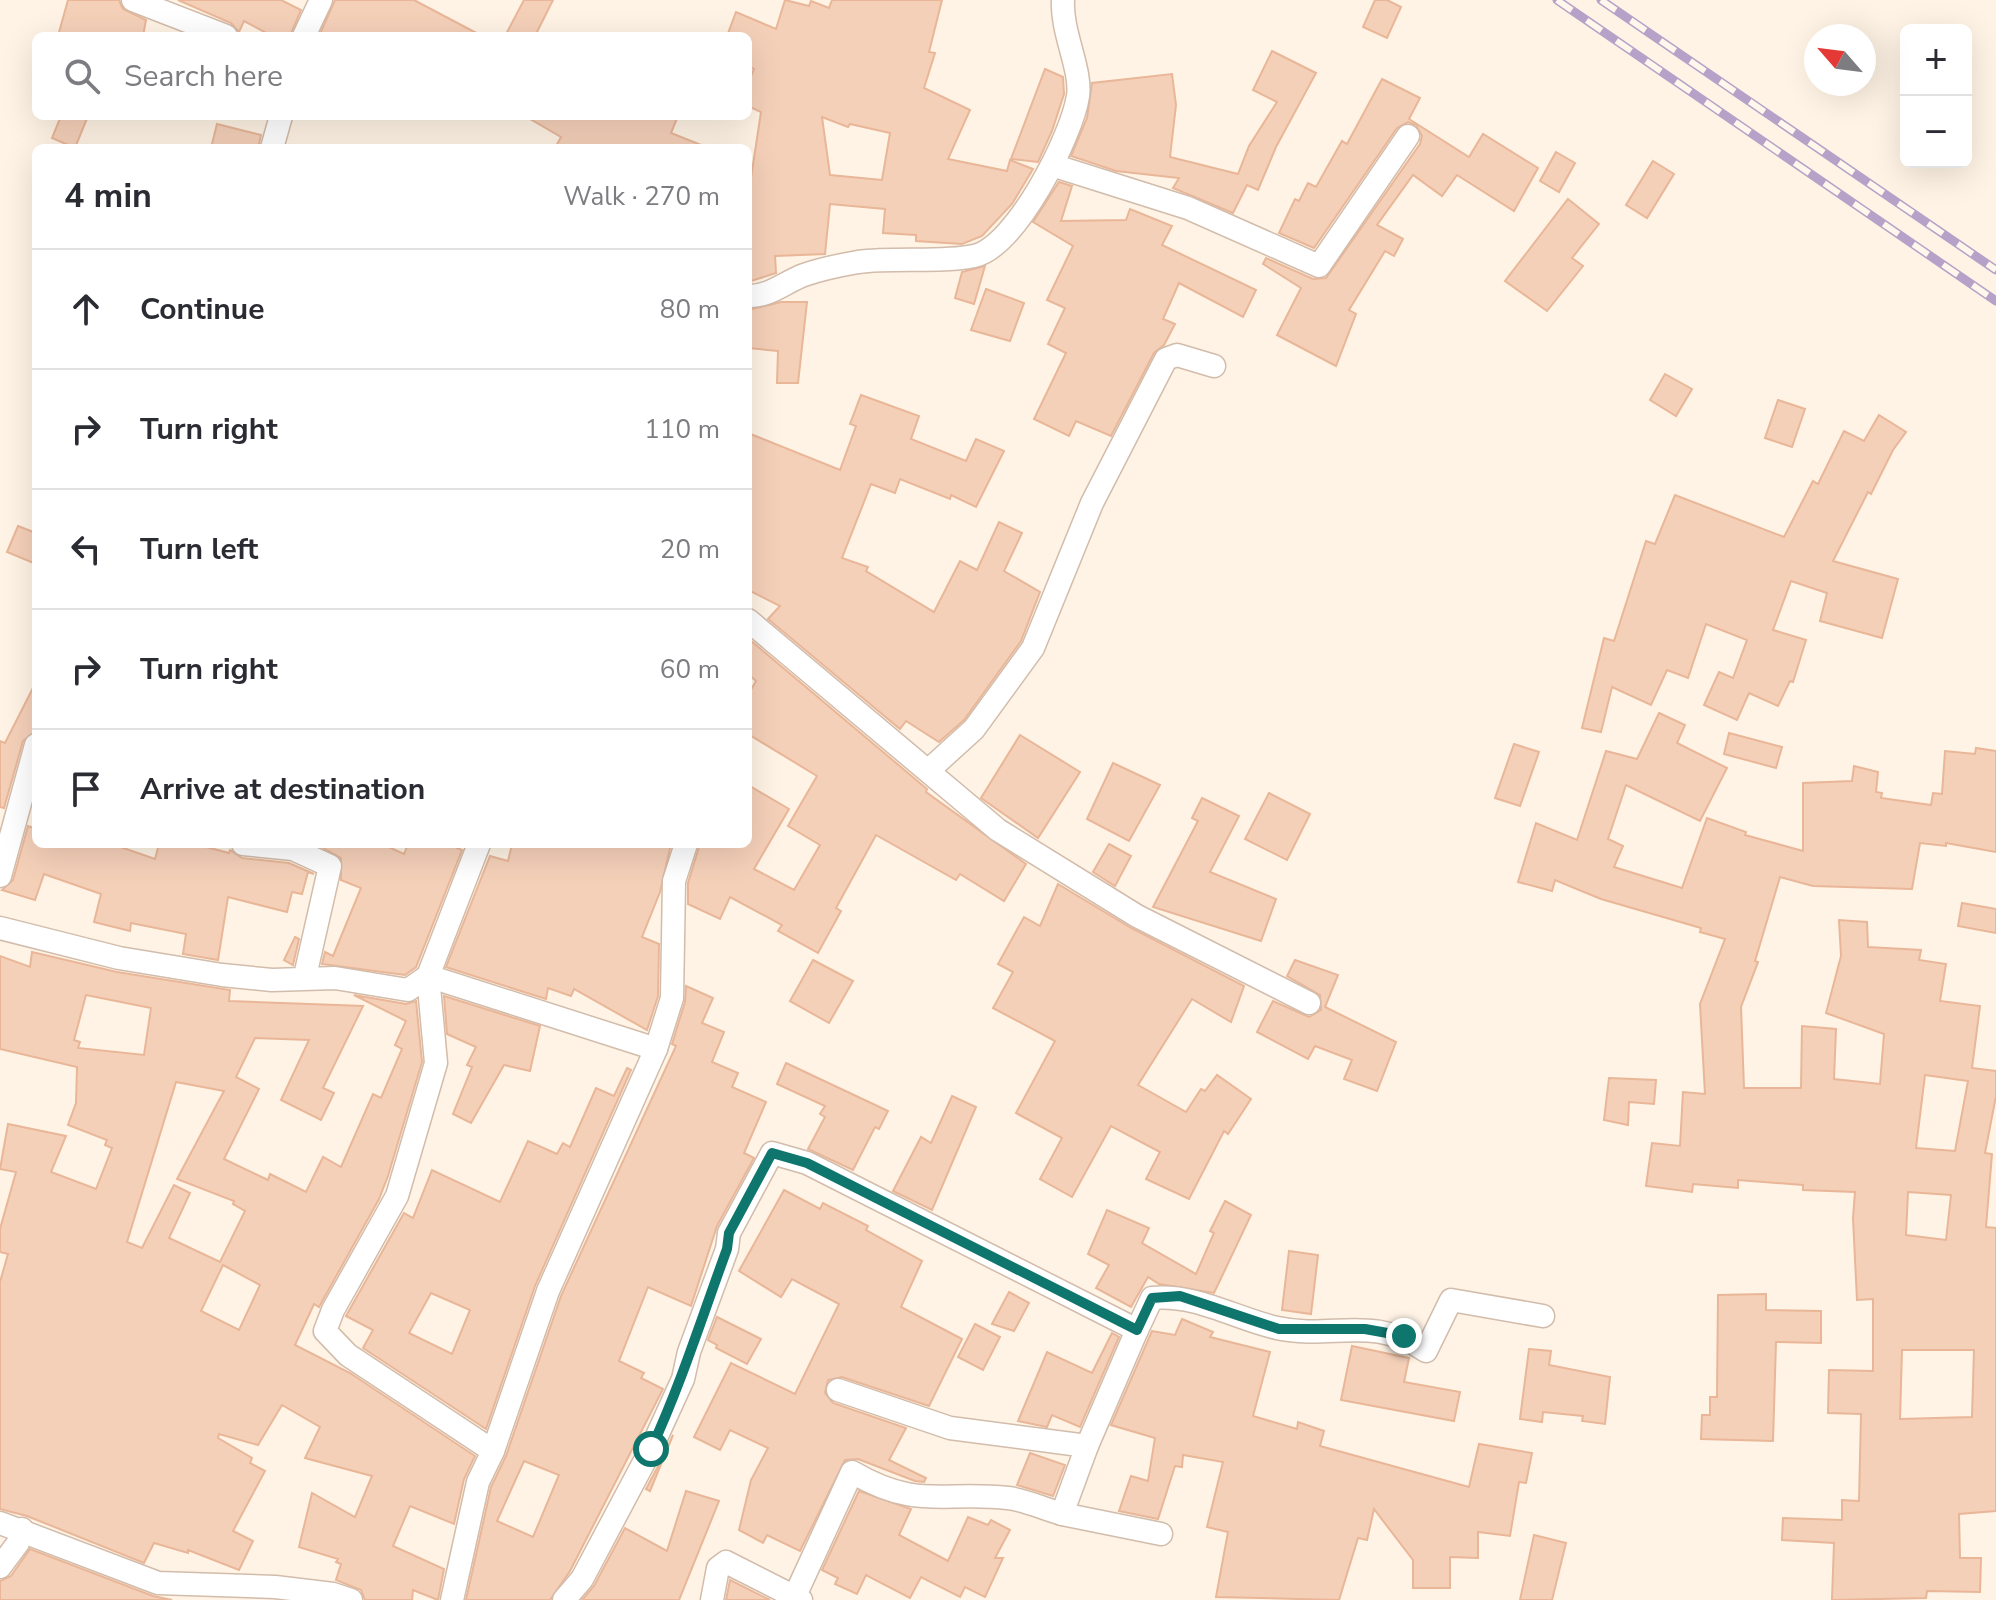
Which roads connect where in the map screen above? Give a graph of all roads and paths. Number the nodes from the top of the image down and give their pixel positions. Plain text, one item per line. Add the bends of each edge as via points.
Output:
1 (133, 0) edge
2 (321, 0) edge
3 (1063, 0) edge
4 (216, 32) edge
5 (306, 32) edge
6 (280, 120) edge
7 (1408, 136) dead end
8 (273, 144) edge
9 (1052, 165) junction
10 (752, 296) edge
11 (1214, 366) dead end
12 (752, 624) edge
13 (32, 760) edge
14 (929, 770) junction
15 (283, 848) edge
16 (477, 848) edge
17 (685, 848) edge
18 (0, 876) edge
19 (0, 928) edge
20 (305, 976) junction
21 (428, 976) junction
22 (1309, 1003) dead end
23 (656, 1049) junction
24 (1543, 1316) dead end
25 (1137, 1330) junction
26 (838, 1390) dead end
27 (1087, 1446) junction
28 (493, 1451) junction
29 (1062, 1514) junction
30 (11, 1526) edge
31 (1161, 1534) dead end
32 (0, 1567) edge
33 (798, 1599) edge
34 (351, 1600) edge
35 (452, 1600) edge
36 (564, 1600) edge
37 (712, 1600) edge

1 - 4 street
2 - 5 street
3 - 9 street via 1079,95
6 - 8 street
7 - 9 street via 1319,266 1188,208
9 - 10 street via 1013,232 977,256 848,264 805,274
11 - 14 street via 1177,355 1166,359 1092,503 1033,648 974,729
12 - 14 street
13 - 18 street
14 - 22 street via 998,830 1052,865 1137,916
15 - 20 street via 330,866
16 - 21 street
17 - 23 street via 674,881 672,998
19 - 20 street via 119,958 222,975 272,980
20 - 21 street via 408,990
21 - 23 street
21 - 28 street via 436,1063 397,1196 325,1331 348,1355
23 - 28 street via 548,1291
24 - 25 street via 1451,1300 1426,1351 1404,1336 1365,1329 1279,1329 1180,1296 1152,1298
25 - 27 street
25 - 36 street via 807,1163 772,1153 729,1233 683,1379 651,1449 582,1579
26 - 27 street via 950,1428
27 - 29 street
28 - 35 street via 478,1482
29 - 31 street
29 - 33 street via 1009,1498 896,1494 852,1472
30 - 32 street via 18,1543
30 - 34 street via 158,1583 275,1587
33 - 37 street via 726,1562 718,1568

